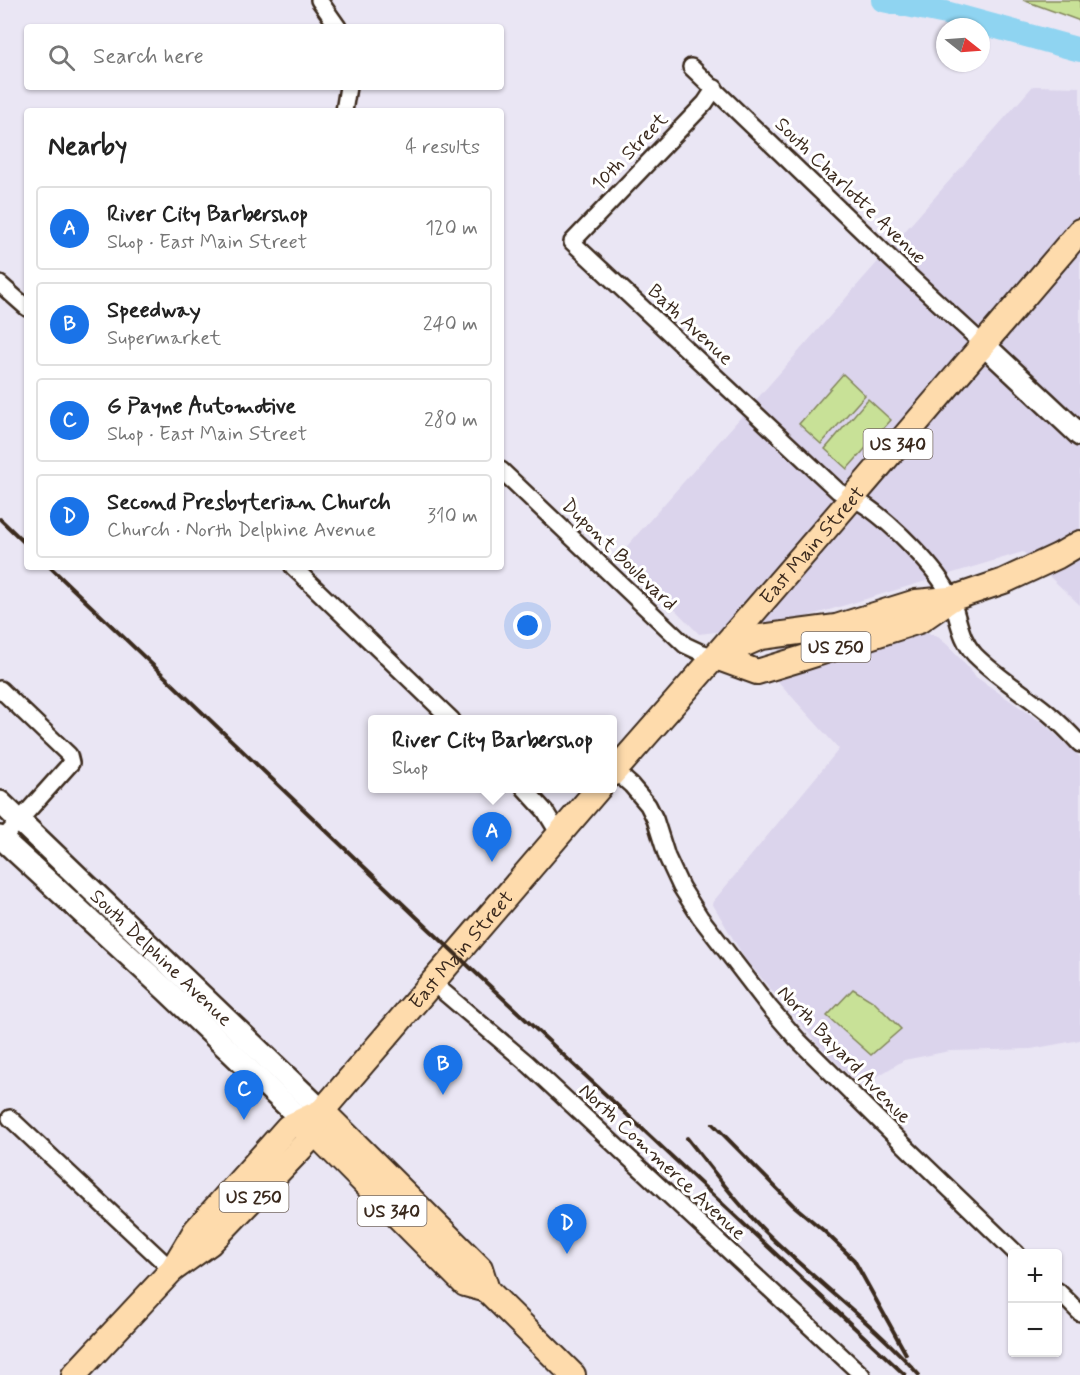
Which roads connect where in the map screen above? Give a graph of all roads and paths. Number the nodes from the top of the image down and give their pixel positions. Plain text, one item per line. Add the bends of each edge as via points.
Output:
1 (319, 0) edge
2 (336, 24) edge
3 (691, 67) dead end
4 (715, 88) junction
5 (348, 90) edge
6 (344, 108) edge
7 (1080, 231) edge
8 (572, 242) joint
9 (0, 284) edge
10 (24, 305) edge
11 (983, 344) junction
12 (1080, 435) edge
13 (504, 473) edge
14 (851, 498) junction
15 (1080, 543) edge
16 (295, 570) edge
17 (951, 599) junction
18 (716, 657) junction
19 (0, 689) edge
20 (447, 715) edge
21 (1080, 744) edge
22 (617, 769) edge
23 (617, 781) edge
24 (528, 793) edge
25 (596, 793) edge
26 (0, 802) edge
27 (20, 820) junction
28 (560, 834) junction
29 (1, 839) edge
30 (433, 983) junction
31 (10, 1118) dead end
32 (312, 1121) junction
33 (1012, 1249) edge
34 (172, 1270) junction
35 (1062, 1295) edge
36 (1080, 1312) edge
37 (74, 1375) edge
38 (573, 1375) edge
39 (862, 1375) edge

1 - 2 street
3 - 4 street, South Charlotte Avenue
4 - 8 street, 10th Street
4 - 11 street, South Charlotte Avenue
5 - 6 street
7 - 11 main road, East Main Street / US 340
8 - 14 street, Bath Avenue via 837,491
9 - 10 street
11 - 12 main road
11 - 14 main road, East Main Street / US 340
13 - 18 street, Dupont Boulevard via 685,645
14 - 17 street, Bath Avenue via 867,507 917,552
14 - 18 main road, East Main Street / US 340
15 - 17 main road, US 250 via 1004,581
16 - 20 street
17 - 18 main road, US 250 via 916,602 836,627 761,638
17 - 21 street, Bath Avenue via 960,631 975,655 1048,712
18 - 22 main road, East Main Street / US 250
19 - 27 street via 69,755 71,763
23 - 33 street, North Bayard Avenue via 631,785 648,805 681,887 770,1008
24 - 28 street
25 - 28 main road, East Main Street / US 250
26 - 27 main road, South Delphine Avenue
27 - 29 street
27 - 32 main road, South Delphine Avenue
28 - 30 main road, East Main Street / US 250
29 - 32 main road, South Delphine Avenue
30 - 32 main road, East Main Street / US 250
30 - 39 street, North Commerce Avenue via 527,1063
31 - 34 street
32 - 34 main road, East Main Street / US 250 via 288,1127 196,1230
32 - 38 main road, US 340 via 465,1284 487,1290
34 - 37 main road, East Main Street / US 250
35 - 36 street

